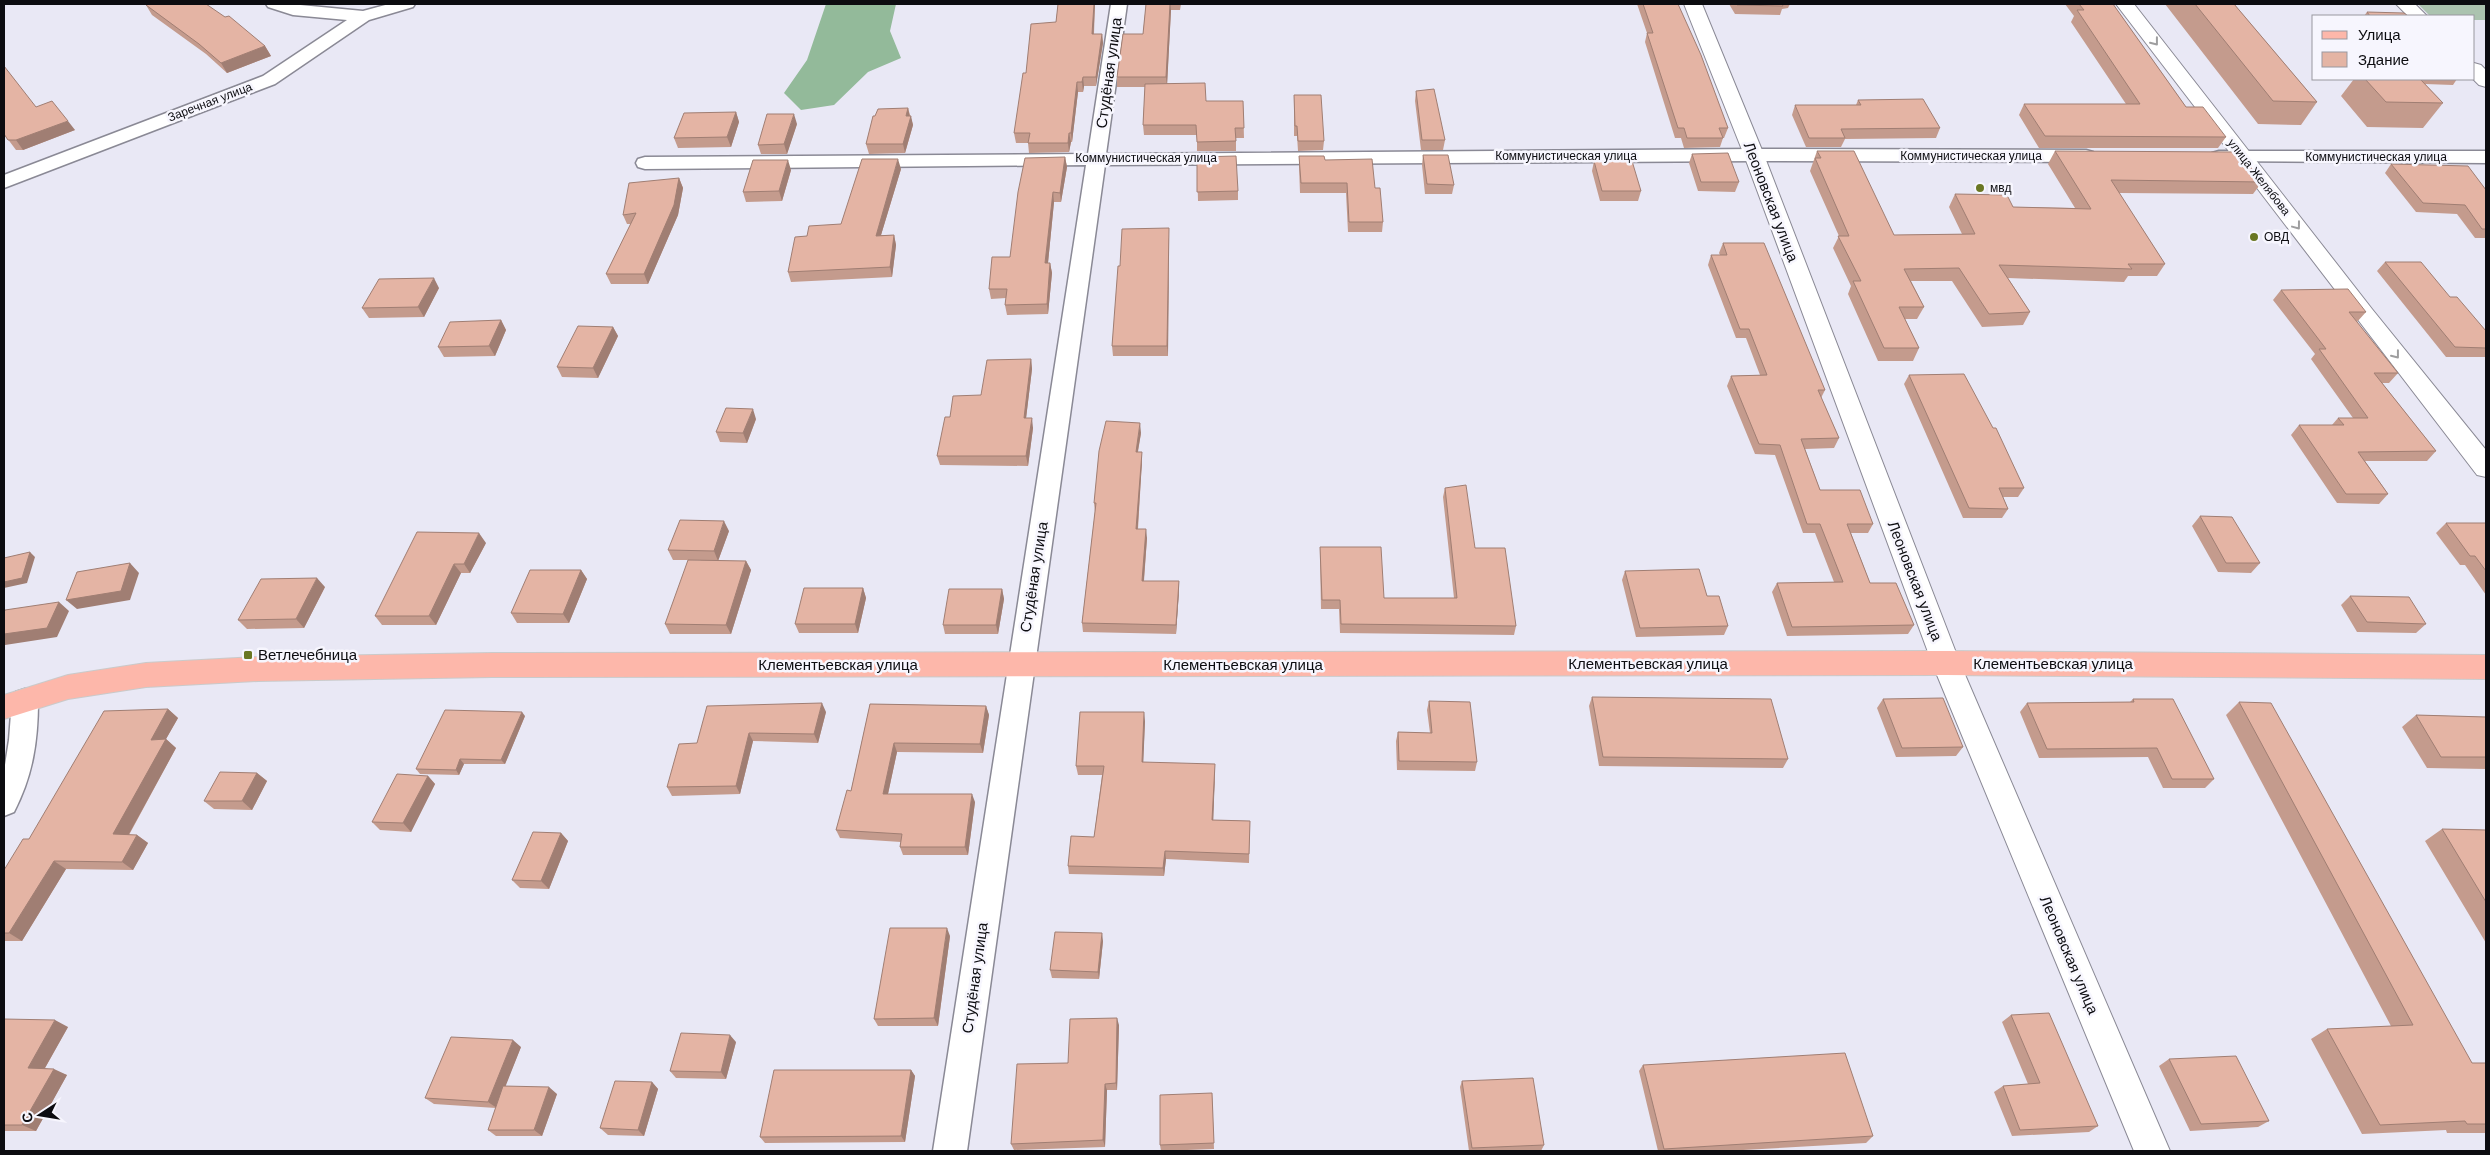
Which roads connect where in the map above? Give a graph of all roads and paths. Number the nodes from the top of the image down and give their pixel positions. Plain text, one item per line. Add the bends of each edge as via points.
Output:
1 (274, 4) edge
2 (406, 4) edge
3 (1119, 4) edge
4 (1693, 4) edge
5 (2125, 4) edge
6 (2405, 4) edge
7 (2417, 15) edge
8 (363, 16) junction
9 (1754, 155) junction
10 (2100, 156) edge
11 (2200, 156) edge
12 (2244, 157) junction
13 (2486, 157) edge
14 (1097, 158) junction
15 (645, 163) dead end
16 (4, 182) edge
17 (2486, 468) edge
18 (1946, 663) junction
19 (1021, 665) junction
20 (2486, 667) edge
21 (14, 703) edge
22 (4, 803) edge
23 (950, 1151) edge
24 (2152, 1151) edge

1 - 8 street via 294,10
2 - 8 street, Заречная улица
3 - 14 street, Студёная улица
4 - 9 street, Леоновская улица
5 -> 12 street, улица Желябова
6 - 7 street
8 - 16 street, Заречная улица via 269,80
9 - 10 street, Коммунистическая улица
9 - 14 street, Коммунистическая улица
9 - 18 street, Леоновская улица
11 - 12 street, Коммунистическая улица
12 - 13 street, Коммунистическая улица
12 -> 17 street, улица Желябова
14 - 15 street, Коммунистическая улица
14 - 19 street, Студёная улица
18 - 19 main road, Клементьевская улица
18 - 20 main road, Клементьевская улица
18 - 24 street, Леоновская улица
19 - 21 main road, Клементьевская улица via 492,665 258,669 119,678 68,687
19 - 23 street, Студёная улица
21 - 22 street via 24,748 17,778

